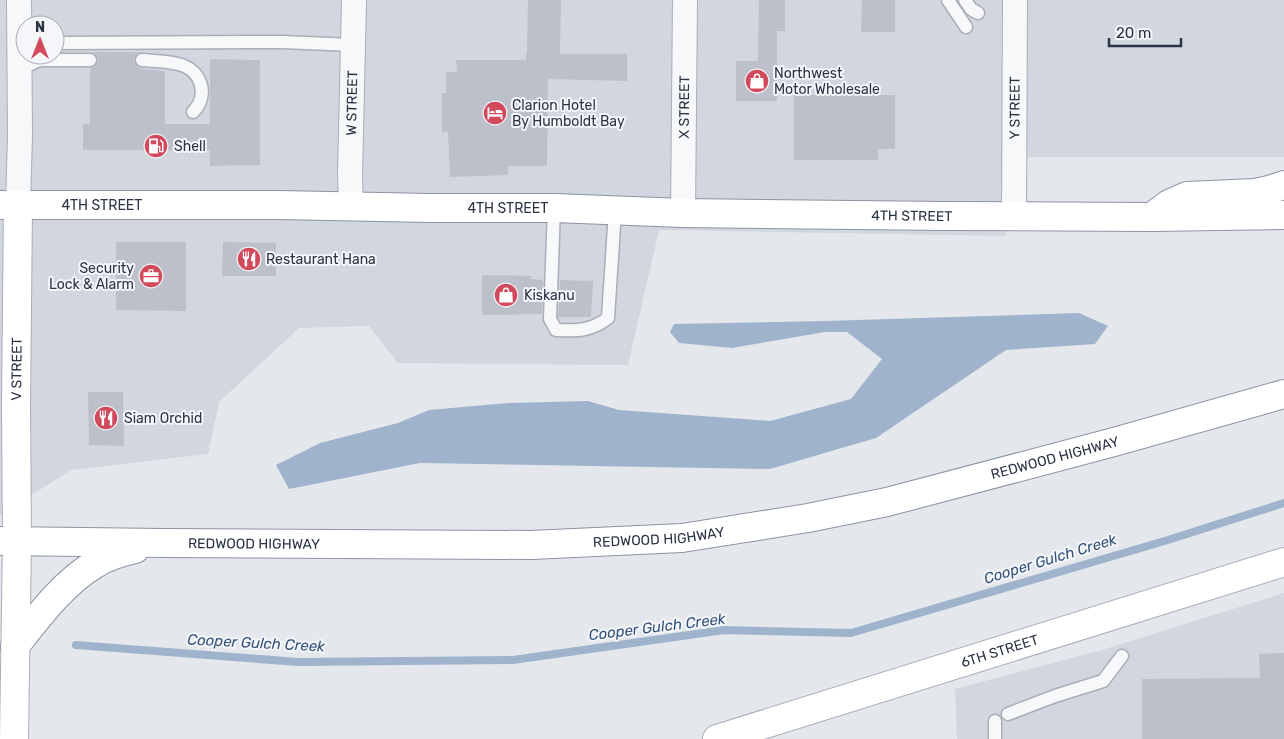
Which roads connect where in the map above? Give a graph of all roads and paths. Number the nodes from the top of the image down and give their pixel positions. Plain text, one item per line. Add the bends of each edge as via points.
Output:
1 (19, 0) edge
2 (354, 0) edge
3 (685, 0) edge
4 (948, 0) edge
5 (965, 0) edge
6 (1015, 0) edge
7 (978, 13) dead end
8 (20, 15) edge
9 (966, 27) dead end
10 (65, 43) edge
11 (354, 45) junction
12 (90, 60) dead end
13 (142, 60) dead end
14 (20, 65) edge
15 (19, 70) junction
16 (193, 112) dead end
17 (1284, 185) edge
18 (9, 205) edge
19 (351, 207) junction
20 (554, 208) junction
21 (615, 211) junction
22 (683, 213) junction
23 (1284, 215) edge
24 (1014, 216) junction
25 (1152, 217) junction
26 (1284, 394) edge
27 (1284, 399) edge
28 (1170, 426) junction
29 (8, 541) edge
30 (164, 543) junction
31 (1284, 562) edge
32 (15, 646) junction
33 (1122, 656) dead end
34 (1008, 714) dead end
35 (995, 721) dead end
36 (725, 738) edge
37 (14, 739) edge
38 (996, 739) edge

1 - 8 street, V STREET
2 - 11 street, W STREET
3 - 22 street, X STREET
4 - 9 lane
5 - 7 lane
6 - 24 street, Y STREET
10 - 11 lane
11 - 19 street, W STREET
12 - 15 lane via 39,60
13 - 16 lane via 177,63 195,74 202,99
14 - 15 street, V STREET
15 - 18 street, V STREET
17 - 25 main road via 1255,193 1187,196
18 - 19 main road, 4TH STREET
18 - 29 main road, V STREET via 13,371
19 - 20 main road, 4TH STREET
20 - 21 main road, 4TH STREET
20 - 21 lane via 550,319 556,330 572,331 588,329 608,318
21 - 22 main road, 4TH STREET
22 - 24 main road, 4TH STREET
23 - 25 main road
24 - 25 main road
26 - 28 main road, REDWOOD HIGHWAY
27 - 28 main road
28 - 30 main road, REDWOOD HIGHWAY via 887,502 682,538 531,545
29 - 30 main road, REDWOOD HIGHWAY
29 - 32 main road, V STREET
30 - 32 main road via 119,553 79,574
31 - 36 main road, 6TH STREET
32 - 37 main road, V STREET
33 - 34 lane via 1103,681
35 - 38 lane

